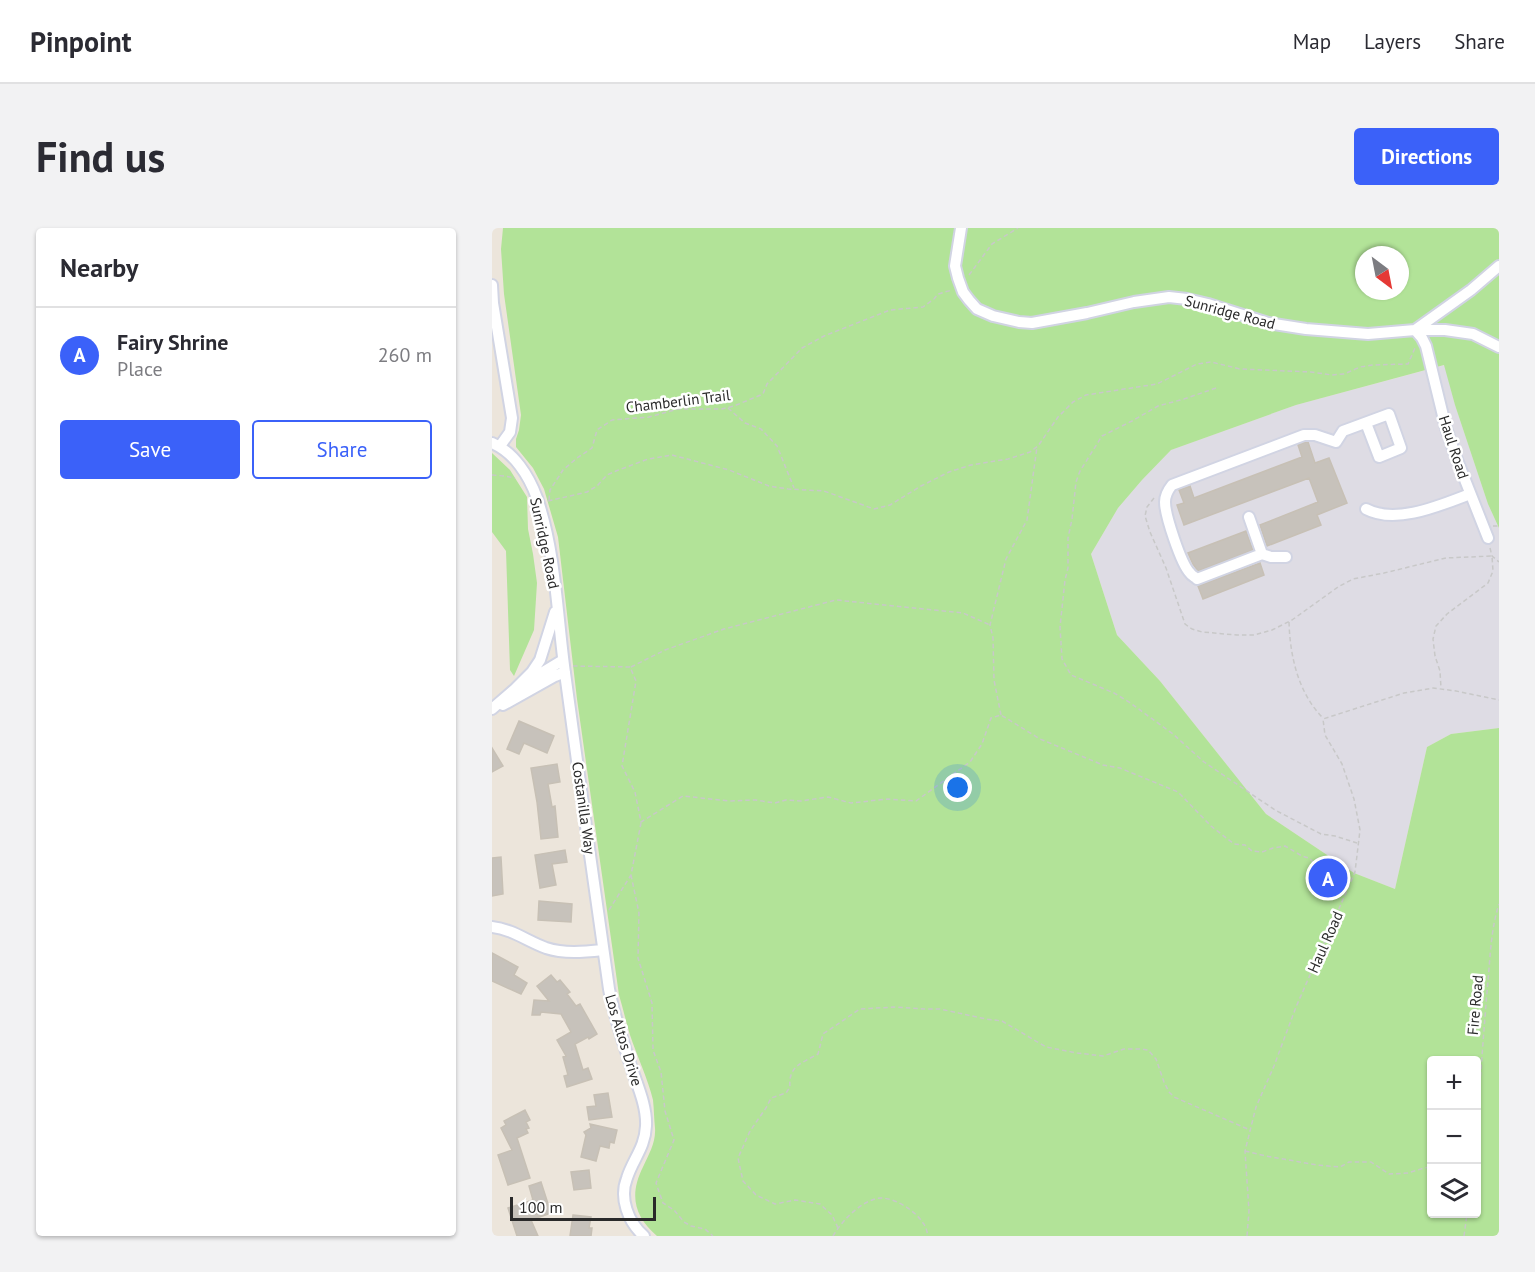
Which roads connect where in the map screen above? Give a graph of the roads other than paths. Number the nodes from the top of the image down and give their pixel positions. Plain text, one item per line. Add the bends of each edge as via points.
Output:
1 (961, 228) edge
2 (1499, 266) edge
3 (492, 285) edge
4 (1417, 333) junction
5 (1499, 346) edge
6 (1366, 423) dead end
7 (496, 445) edge
8 (1470, 494) junction
9 (1366, 509) dead end
10 (1249, 517) dead end
11 (1488, 538) road end
12 (1263, 554) junction
13 (1286, 556) dead end
14 (557, 600) junction
15 (564, 666) junction
16 (515, 689) junction
17 (492, 709) edge
18 (492, 927) edge
19 (603, 950) junction
20 (644, 1236) edge

1 - 4 street, Sunridge Road via 955,266 969,300 977,309 1019,322 1032,323 1169,297 1187,298 1268,323 1306,329
2 - 4 street
3 - 7 street via 512,418 510,432
4 - 5 street, Sunridge Road via 1445,330 1473,334
4 - 8 street, Haul Road via 1425,346 1446,428
6 - 12 street via 1343,431 1336,442 1304,435 1172,485 1168,490 1167,519 1182,561 1197,579
7 - 14 street, Sunridge Road via 511,455 530,481 539,504
8 - 9 street via 1405,514
8 - 11 street, Haul Road
10 - 12 street
12 - 13 street
14 - 15 street, Sunridge Road
14 - 16 street via 540,660
15 - 16 street
15 - 17 street via 555,676
15 - 19 street, Costanilla Way
16 - 17 street
18 - 19 street via 511,931 546,948
19 - 20 street, Los Altos Drive via 614,1017 645,1115 644,1143 627,1176 624,1195 629,1216

